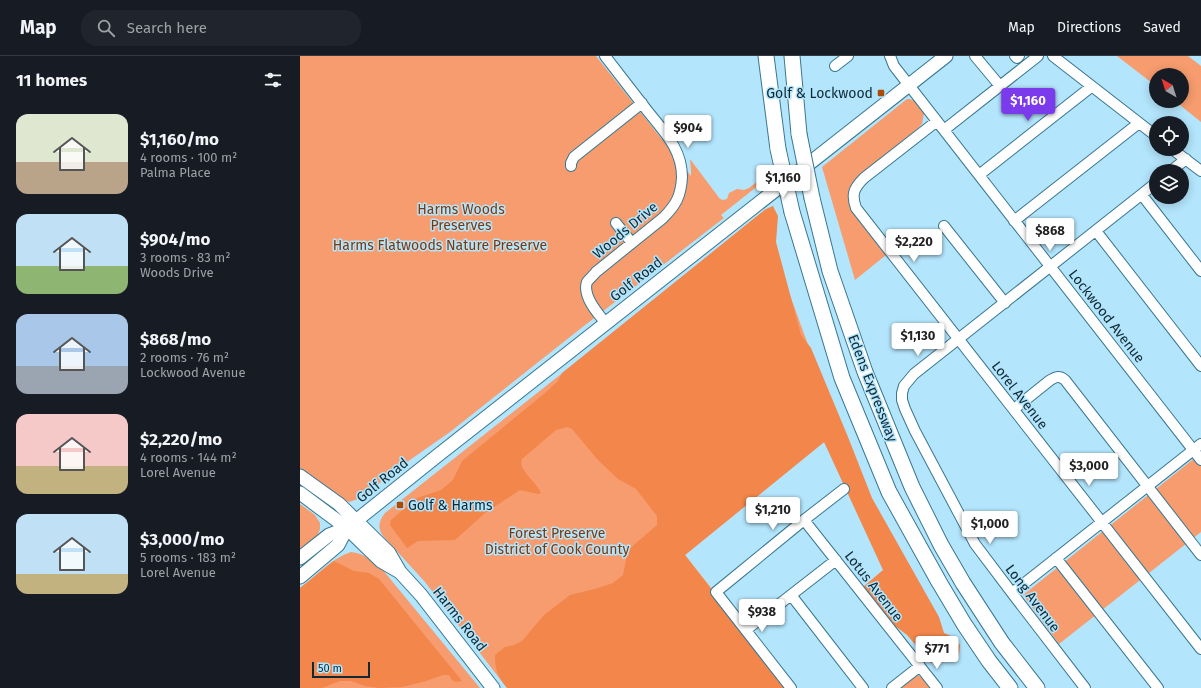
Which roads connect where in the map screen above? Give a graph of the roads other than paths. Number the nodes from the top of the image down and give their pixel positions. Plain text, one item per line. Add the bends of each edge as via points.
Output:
1 (605, 56) edge
2 (766, 56) edge
3 (792, 56) edge
4 (848, 56) edge
5 (890, 56) edge
6 (946, 56) edge
7 (975, 56) edge
8 (1015, 56) edge
9 (1019, 56) edge
10 (1038, 56) edge
11 (1053, 56) edge
12 (835, 66) dead end
13 (909, 85) junction
14 (1000, 86) junction
15 (1091, 86) junction
16 (642, 103) junction
17 (937, 121) junction
18 (1139, 123) junction
19 (944, 130) junction
20 (1149, 131) edge
21 (1182, 156) edge
22 (1186, 159) junction
23 (1180, 164) edge
24 (571, 166) dead end
25 (1201, 171) edge
26 (979, 175) junction
27 (1149, 189) edge
28 (1142, 195) junction
29 (1014, 221) junction
30 (616, 223) dead end
31 (944, 226) dead end
32 (1096, 231) junction
33 (632, 243) junction
34 (1050, 266) junction
35 (1201, 271) edge
36 (1005, 303) junction
37 (606, 323) junction
38 (959, 339) junction
39 (1201, 366) edge
40 (1014, 409) junction
41 (1197, 447) edge
42 (1201, 460) edge
43 (300, 476) edge
44 (1147, 486) junction
45 (844, 489) dead end
46 (300, 493) edge
47 (804, 520) junction
48 (1102, 522) junction
49 (352, 524) junction
50 (1201, 555) edge
51 (300, 558) edge
52 (1056, 558) junction
53 (836, 560) junction
54 (300, 577) edge
55 (1012, 593) junction
56 (791, 595) junction
57 (746, 630) junction
58 (1201, 649) edge
59 (920, 666) junction
60 (494, 688) edge
61 (791, 688) edge
62 (863, 688) edge
63 (892, 688) edge
64 (937, 688) edge
65 (1010, 688) edge
66 (1037, 688) edge
67 (1085, 688) edge
68 (1158, 688) edge

1 - 16 street, Woods Drive
2 - 65 highway, Edens Expressway, bridge via 778,149 792,212 842,378 889,492 964,624
3 - 66 highway, Edens Expressway, bridge via 799,134 812,198 830,271 866,372 912,487 941,545 1002,642
4 - 12 street
5 - 13 street, Lockwood Avenue via 894,66
6 - 13 main road, Golf Road
7 - 14 street
8 - 9 street
10 - 14 street
11 - 15 street
13 - 17 street, Lockwood Avenue
13 - 37 main road, Golf Road
14 - 19 street
15 - 18 street
15 - 26 street
16 - 24 street via 574,157
16 - 33 street, Woods Drive via 676,149 681,162 682,180 681,190 673,208
17 - 19 street, Lockwood Avenue
17 - 38 street, Lorel Avenue via 864,178 857,185 853,200 856,208
18 - 20 street
18 - 29 street
19 - 26 street, Lockwood Avenue
21 - 22 street
22 - 23 street
22 - 25 street
26 - 29 street, Lockwood Avenue
27 - 28 street
28 - 32 street
28 - 35 street
29 - 34 street, Lockwood Avenue
30 - 33 street
31 - 36 street
32 - 34 street
32 - 39 street
33 - 37 street, Woods Drive via 596,272 588,282 586,291 590,302
34 - 36 street
34 - 41 street, Lockwood Avenue
36 - 38 street
37 - 49 main road, Golf Road
38 - 40 street, Lorel Avenue
38 - 55 street, Long Avenue via 914,374 904,386 902,400 915,431 975,544
40 - 44 street via 1049,381 1062,378
40 - 48 street, Lorel Avenue
41 - 42 street, Lockwood Avenue
41 - 44 street
43 - 49 main road, Harms Road via 339,504
44 - 48 street
44 - 50 street
45 - 47 street
46 - 49 main road, Harms Road
47 - 53 street, Lotus Avenue
47 - 57 street via 716,592
48 - 52 street
48 - 58 street, Lorel Avenue
49 - 51 main road, Golf Road via 329,535
49 - 54 main road, Golf Road via 338,546
49 - 60 main road, Harms Road via 389,554 400,572
52 - 55 street
52 - 68 street
53 - 56 street
53 - 59 street, Lotus Avenue
55 - 67 street, Long Avenue
56 - 57 street
56 - 62 street
57 - 61 street
59 - 63 street
59 - 64 street, Lotus Avenue

